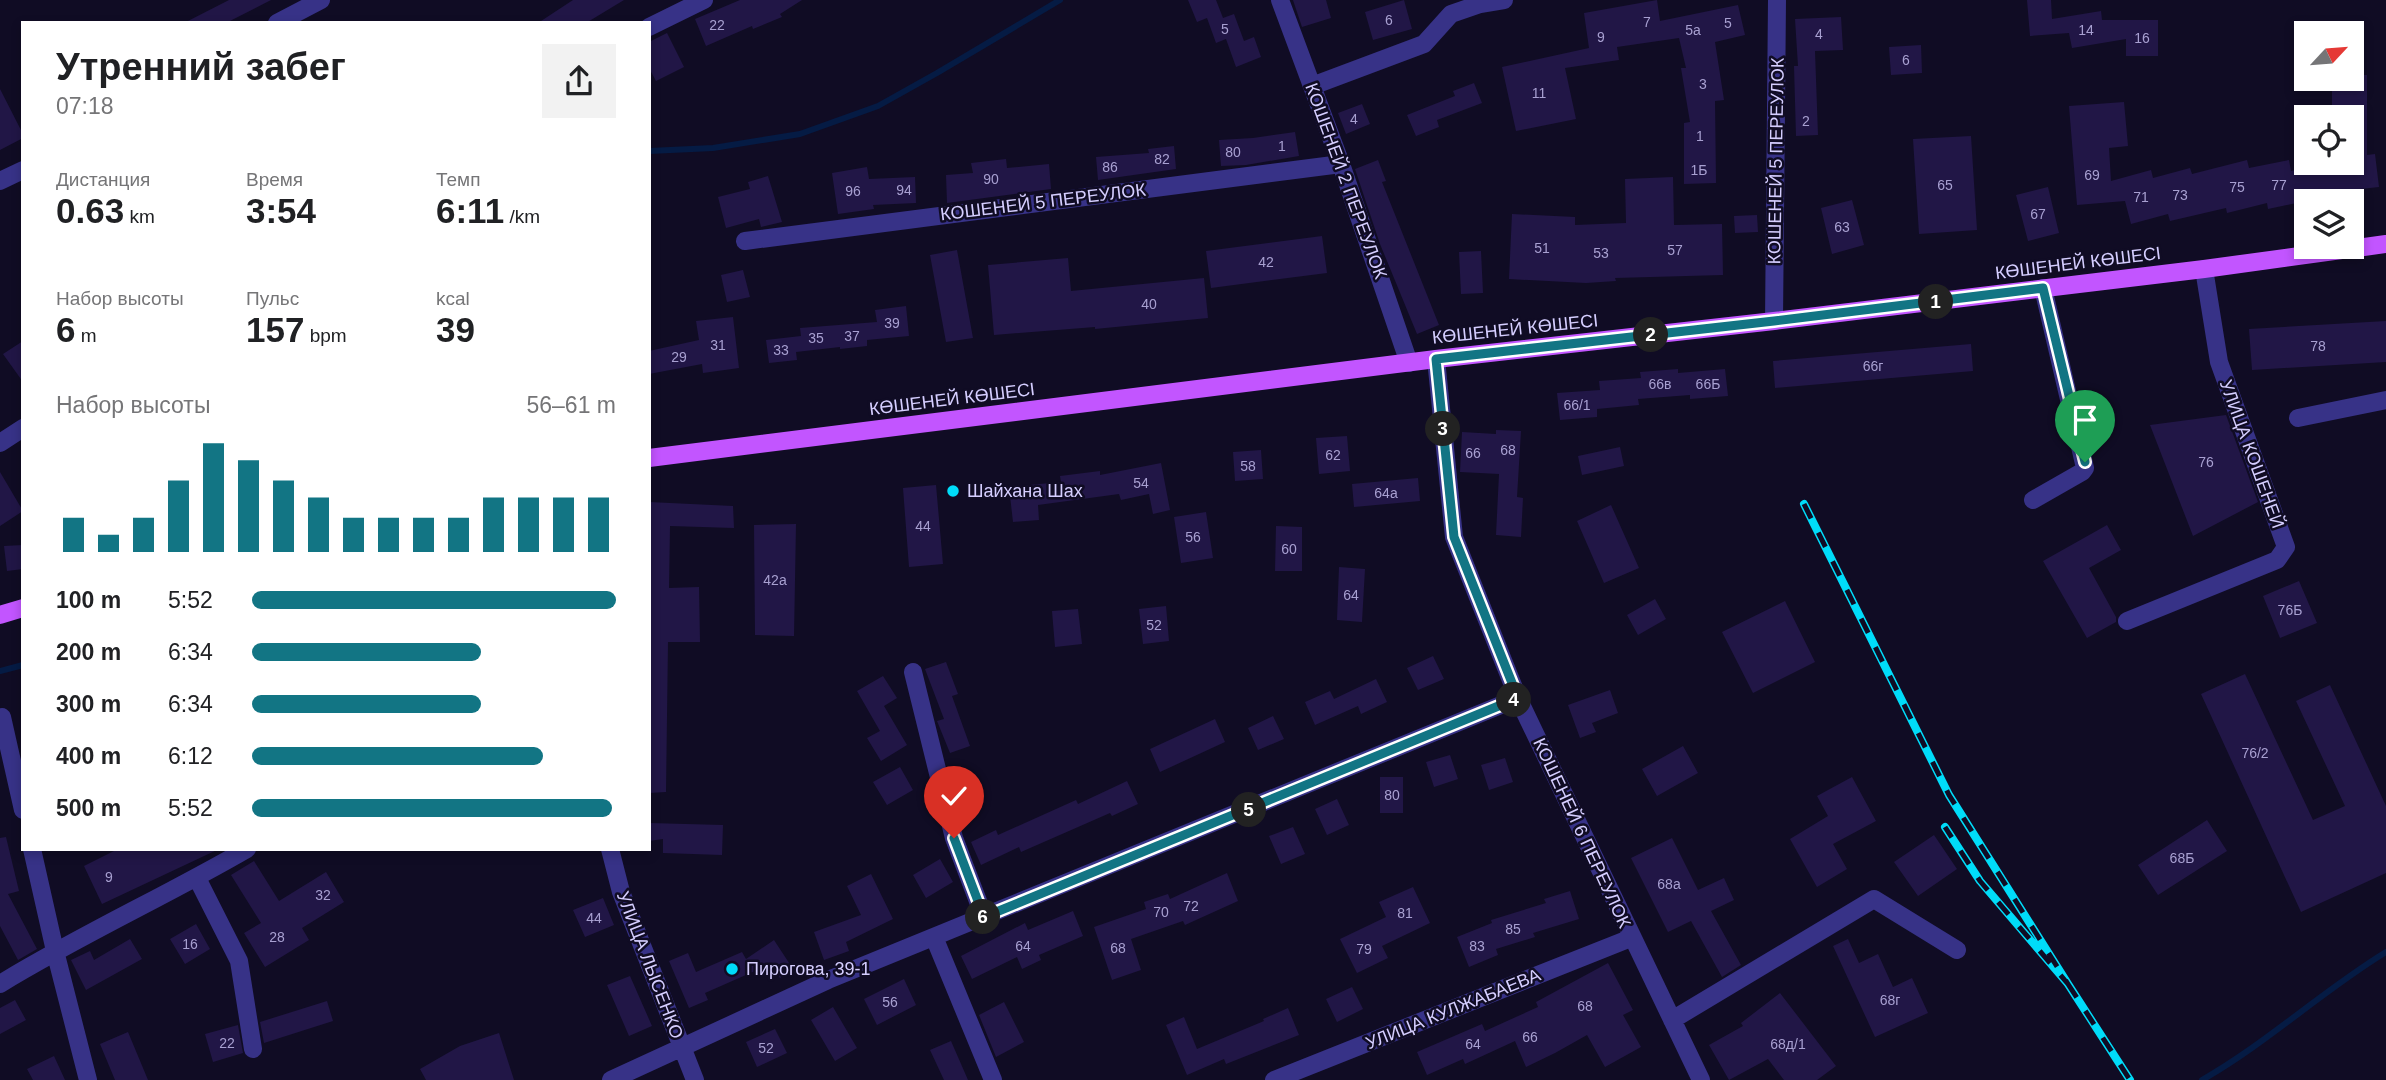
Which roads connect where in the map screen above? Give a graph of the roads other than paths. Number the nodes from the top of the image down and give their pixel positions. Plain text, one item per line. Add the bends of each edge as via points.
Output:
1 (321, 0) edge
2 (704, 0) edge
3 (1280, 0) edge
4 (1504, 0) edge
5 (1777, 0) edge
6 (281, 21) edge
7 (651, 26) edge
8 (1312, 86) junction
9 (1340, 164) junction
10 (21, 171) edge
11 (0, 181) edge
12 (745, 241) dead end
13 (2386, 244) edge
14 (2204, 269) junction
15 (2043, 288) junction
16 (1774, 321) junction
17 (1436, 359) junction
18 (1409, 363) junction
19 (2386, 400) edge
20 (2298, 418) dead end
21 (21, 429) edge
22 (0, 443) edge
23 (651, 458) edge
24 (2033, 499) dead end
25 (21, 609) edge
26 (0, 615) edge
27 (2127, 621) dead end
28 (912, 672) dead end
29 (1518, 698) junction
30 (2, 717) dead end
31 (21, 801) edge
32 (32, 851) edge
33 (244, 851) edge
34 (611, 851) edge
35 (197, 878) junction
36 (984, 917) junction
37 (934, 937) junction
38 (1631, 938) junction
39 (55, 950) junction
40 (1957, 950) dead end
41 (0, 984) edge
42 (1672, 1020) junction
43 (682, 1048) junction
44 (253, 1049) dead end
45 (88, 1080) edge
46 (611, 1080) edge
47 (695, 1080) edge
48 (993, 1080) edge
49 (1274, 1080) edge
50 (1700, 1080) edge

1 - 6 street
2 - 7 street
3 - 8 street, КОШЕНЕЙ 2 ПЕРЕУЛОК
4 - 8 street via 1451,14 1424,44
5 - 16 street, КОШЕНЕЙ 5 ПЕРЕУЛОК
8 - 9 street, КОШЕНЕЙ 2 ПЕРЕУЛОК
9 - 12 street, КОШЕНЕЙ 5 ПЕРЕУЛОК
9 - 18 street, КОШЕНЕЙ 2 ПЕРЕУЛОК
10 - 11 street
13 - 14 main road, КӨШЕНЕЙ КӨШЕСІ
14 - 15 main road, КӨШЕНЕЙ КӨШЕСІ
14 - 27 street, УЛИЦА КОШЕНЕЙ via 2219,362 2286,547 2277,560
15 - 16 main road, КӨШЕНЕЙ КӨШЕСІ
15 - 24 street via 2085,468
16 - 17 main road, КӨШЕНЕЙ КӨШЕСІ
17 - 18 main road, КӨШЕНЕЙ КӨШЕСІ
17 - 29 street, КОШЕНЕЙ 6 ПЕРЕУЛОК via 1454,537
18 - 23 main road, КӨШЕНЕЙ КӨШЕСІ
19 - 20 street
21 - 22 street
25 - 26 main road
28 - 36 street via 954,838
29 - 36 street
29 - 38 street, КОШЕНЕЙ 6 ПЕРЕУЛОК
30 - 31 street
32 - 39 street
33 - 35 street
34 - 43 street, УЛИЦА ЛЫСЕНКО via 621,892
35 - 39 street
35 - 44 street via 239,961
36 - 37 street
37 - 43 street
37 - 48 street
38 - 42 street, КОШЕНЕЙ 6 ПЕРЕУЛОК
38 - 49 street, УЛИЦА КУЛЖАБАЕВА
39 - 41 street
39 - 45 street
40 - 42 street via 1874,899
42 - 50 street, КОШЕНЕЙ 6 ПЕРЕУЛОК
43 - 46 street
43 - 47 street, УЛИЦА ЛЫСЕНКО

